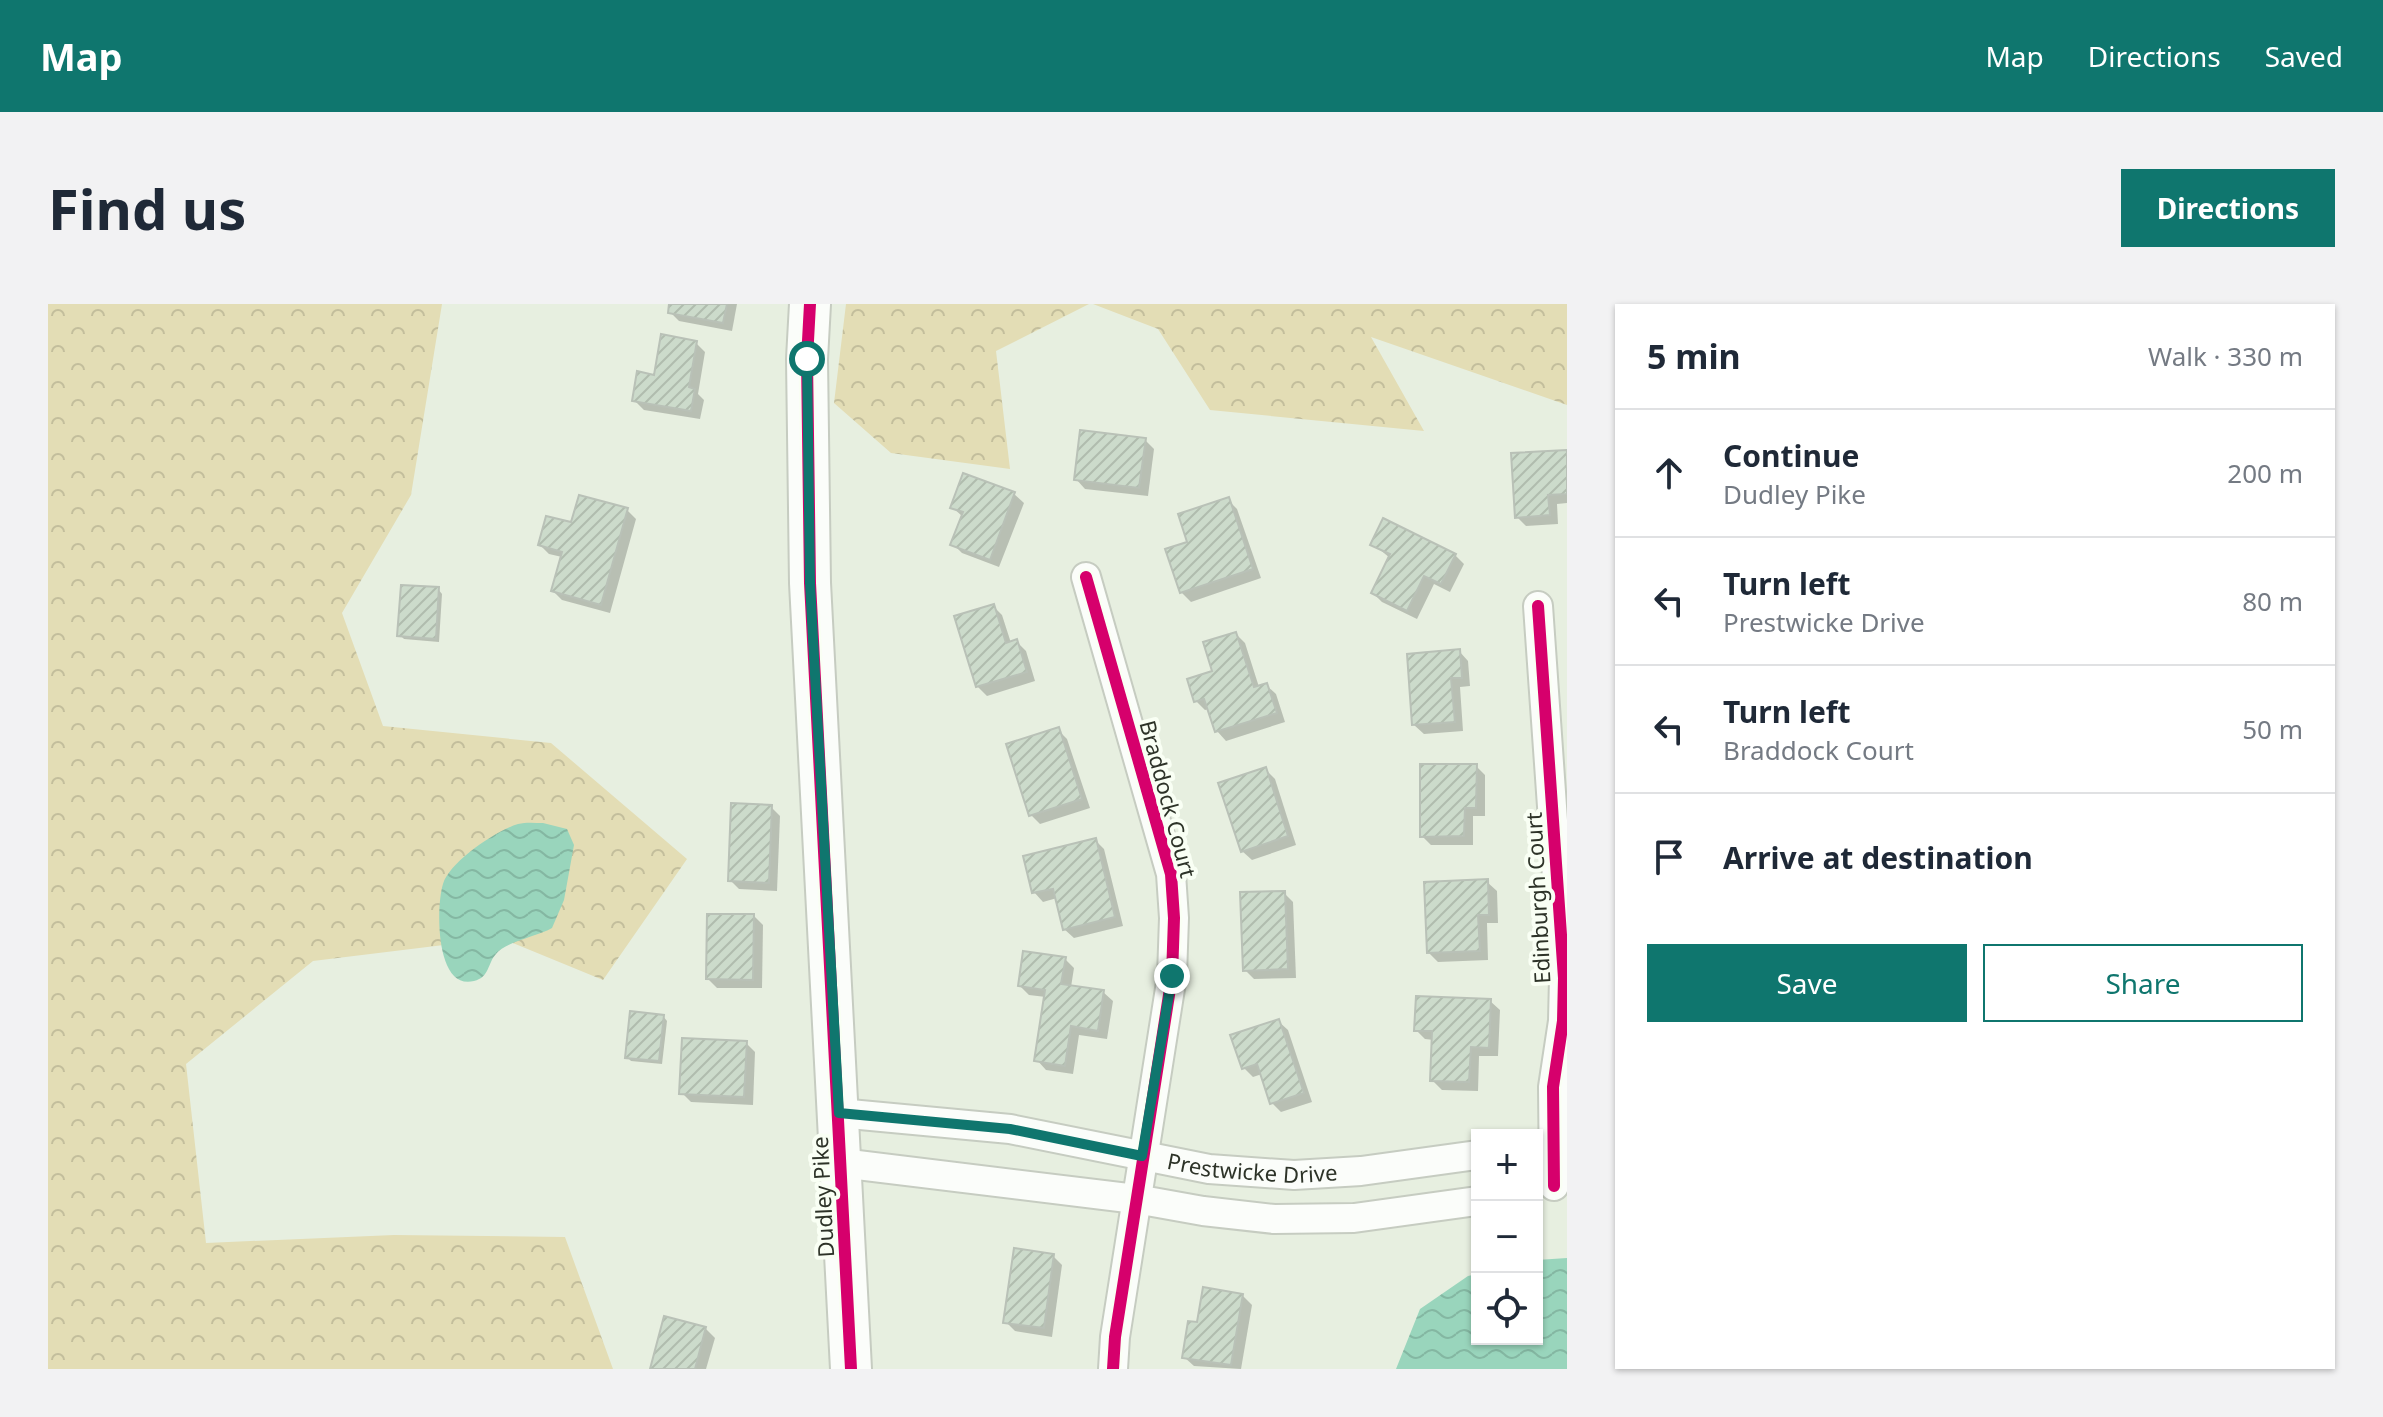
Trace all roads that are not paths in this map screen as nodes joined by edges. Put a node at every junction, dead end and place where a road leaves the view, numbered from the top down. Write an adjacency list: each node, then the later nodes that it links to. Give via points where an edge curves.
1 (810, 304): 4 (street, Dudley Pike, via 810,583)
2 (1086, 577): 6 (street, Braddock Court, via 1171,874 1172,976)
3 (1538, 606): 5 (street, Edinburgh Court, via 1564,978)
4 (839, 1113): 6 (street, Prestwicke Drive, via 1010,1129); 8 (street, Dudley Pike)
5 (1553, 1143): 9 (street, Edinburgh Court)
6 (1142, 1156): 7 (street, Prestwicke Drive, via 1209,1169 1294,1175); 10 (street, Braddock Court)
7 (1471, 1156)
8 (841, 1163): 10 (street, Prestwicke Drive); 12 (street, Dudley Pike)
9 (1553, 1187)
10 (1136, 1199): 11 (street, Prestwicke Drive, via 1274,1219 1354,1218); 13 (street, Braddock Court)
11 (1471, 1202)
12 (851, 1369)
13 (1113, 1369)

